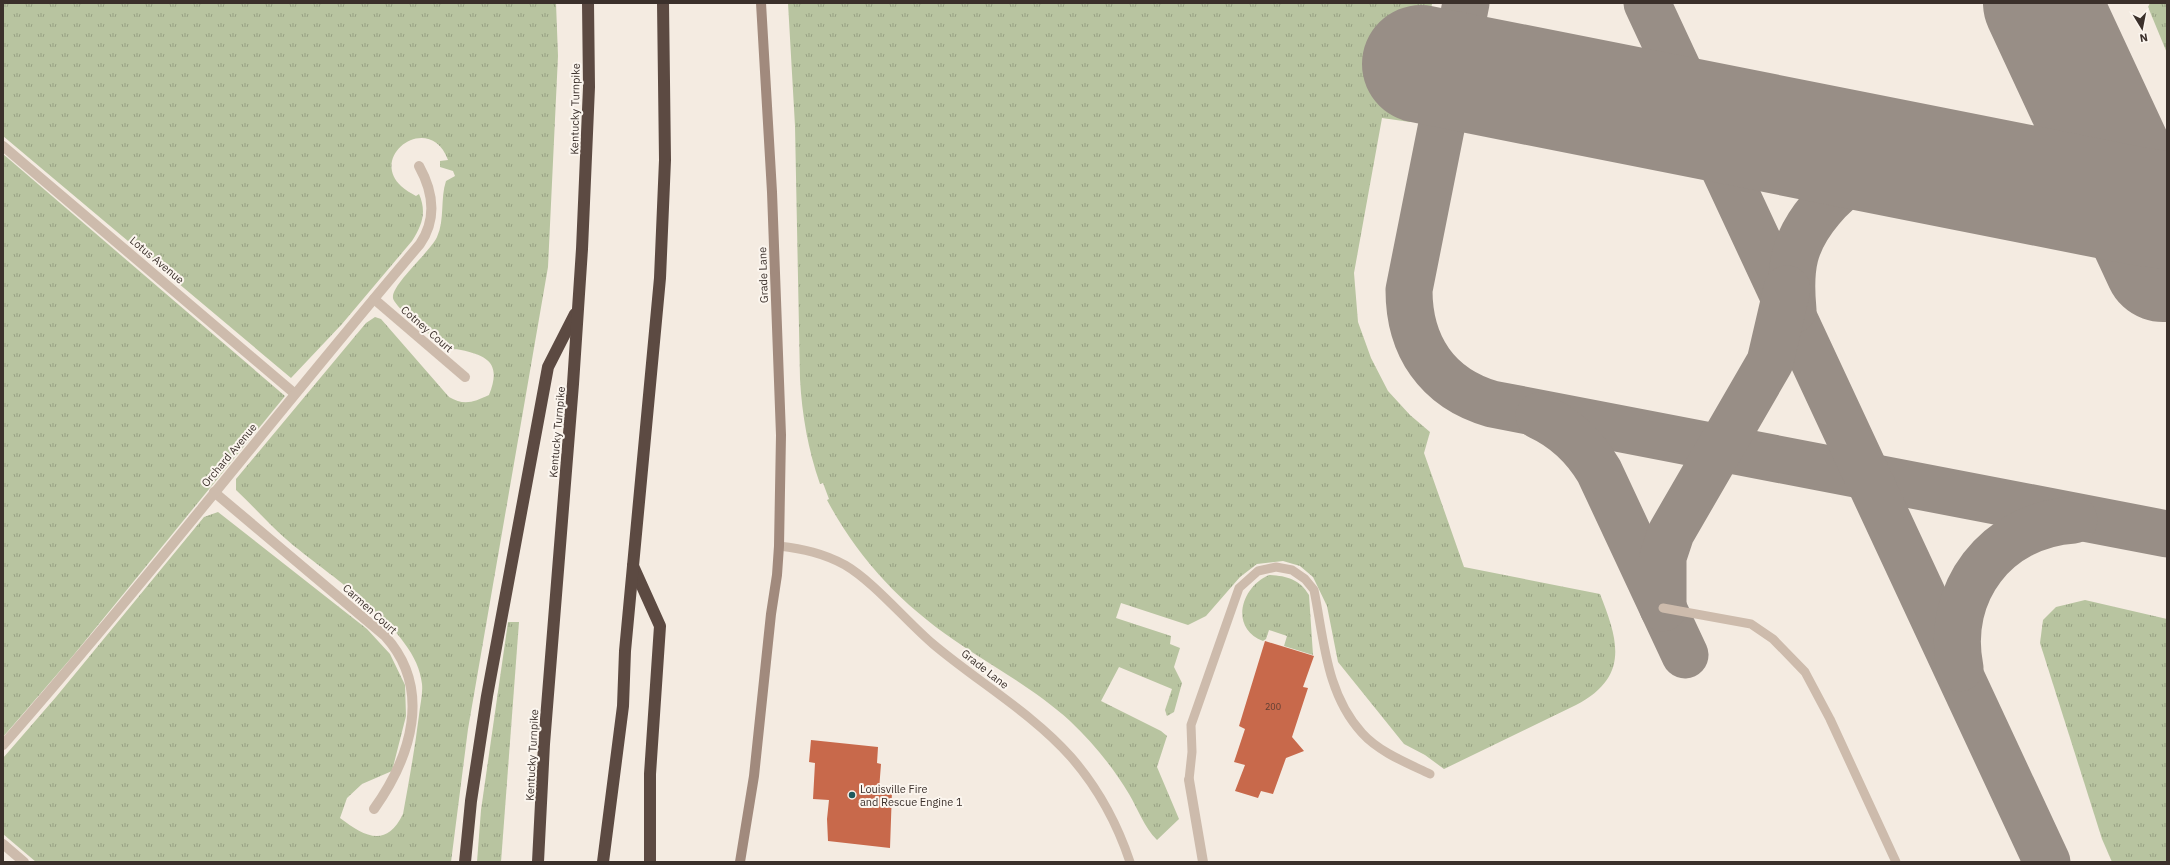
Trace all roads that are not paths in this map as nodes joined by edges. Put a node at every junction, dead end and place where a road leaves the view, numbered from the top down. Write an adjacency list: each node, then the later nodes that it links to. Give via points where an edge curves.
1 (588, 3): 7 (highway, Kentucky Turnpike, via 587,165)
2 (663, 3): 12 (highway, via 665,160 660,278)
3 (761, 3): 11 (main road, Grade Lane, via 767,84 780,419)
4 (3, 146): 9 (street, Lotus Avenue)
5 (419, 166): 6 (street, Orchard Avenue, via 431,197 428,231)
6 (374, 299): 8 (street, Cotney Court); 9 (street, Orchard Avenue)
7 (577, 309): 20 (highway, via 548,367 487,696 471,801); 21 (highway, Kentucky Turnpike, via 574,384 551,645)
8 (465, 377)
9 (294, 393): 10 (street, Orchard Avenue)
10 (214, 492): 14 (street, Orchard Avenue); 17 (street, Carmen Court, via 385,636 405,664 412,686 411,726 405,750 390,784)
11 (779, 546): 24 (main road, Grade Lane, via 754,776); 25 (lane, Grade Lane, via 810,550 846,566 935,646 1035,723 1071,757 1103,801 1120,832)
12 (632, 565): 22 (highway, via 623,706); 23 (highway, via 660,626 650,774)
13 (1663, 608): 27 (lane, via 1751,624 1773,639 1805,672 1830,719)
14 (3, 745)
15 (1430, 774): 16 (lane, via 1386,751 1362,734 1344,707 1332,679 1314,590 1305,579 1292,570 1276,567 1258,571 1238,588 1192,725)
16 (1188, 780): 26 (street)
17 (374, 809)
18 (3, 844): 19 (street)
19 (24, 862)
20 (465, 862)
21 (538, 862)
22 (603, 862)
23 (650, 862)
24 (740, 862)
25 (1130, 862)
26 (1203, 862)
27 (1896, 862)

